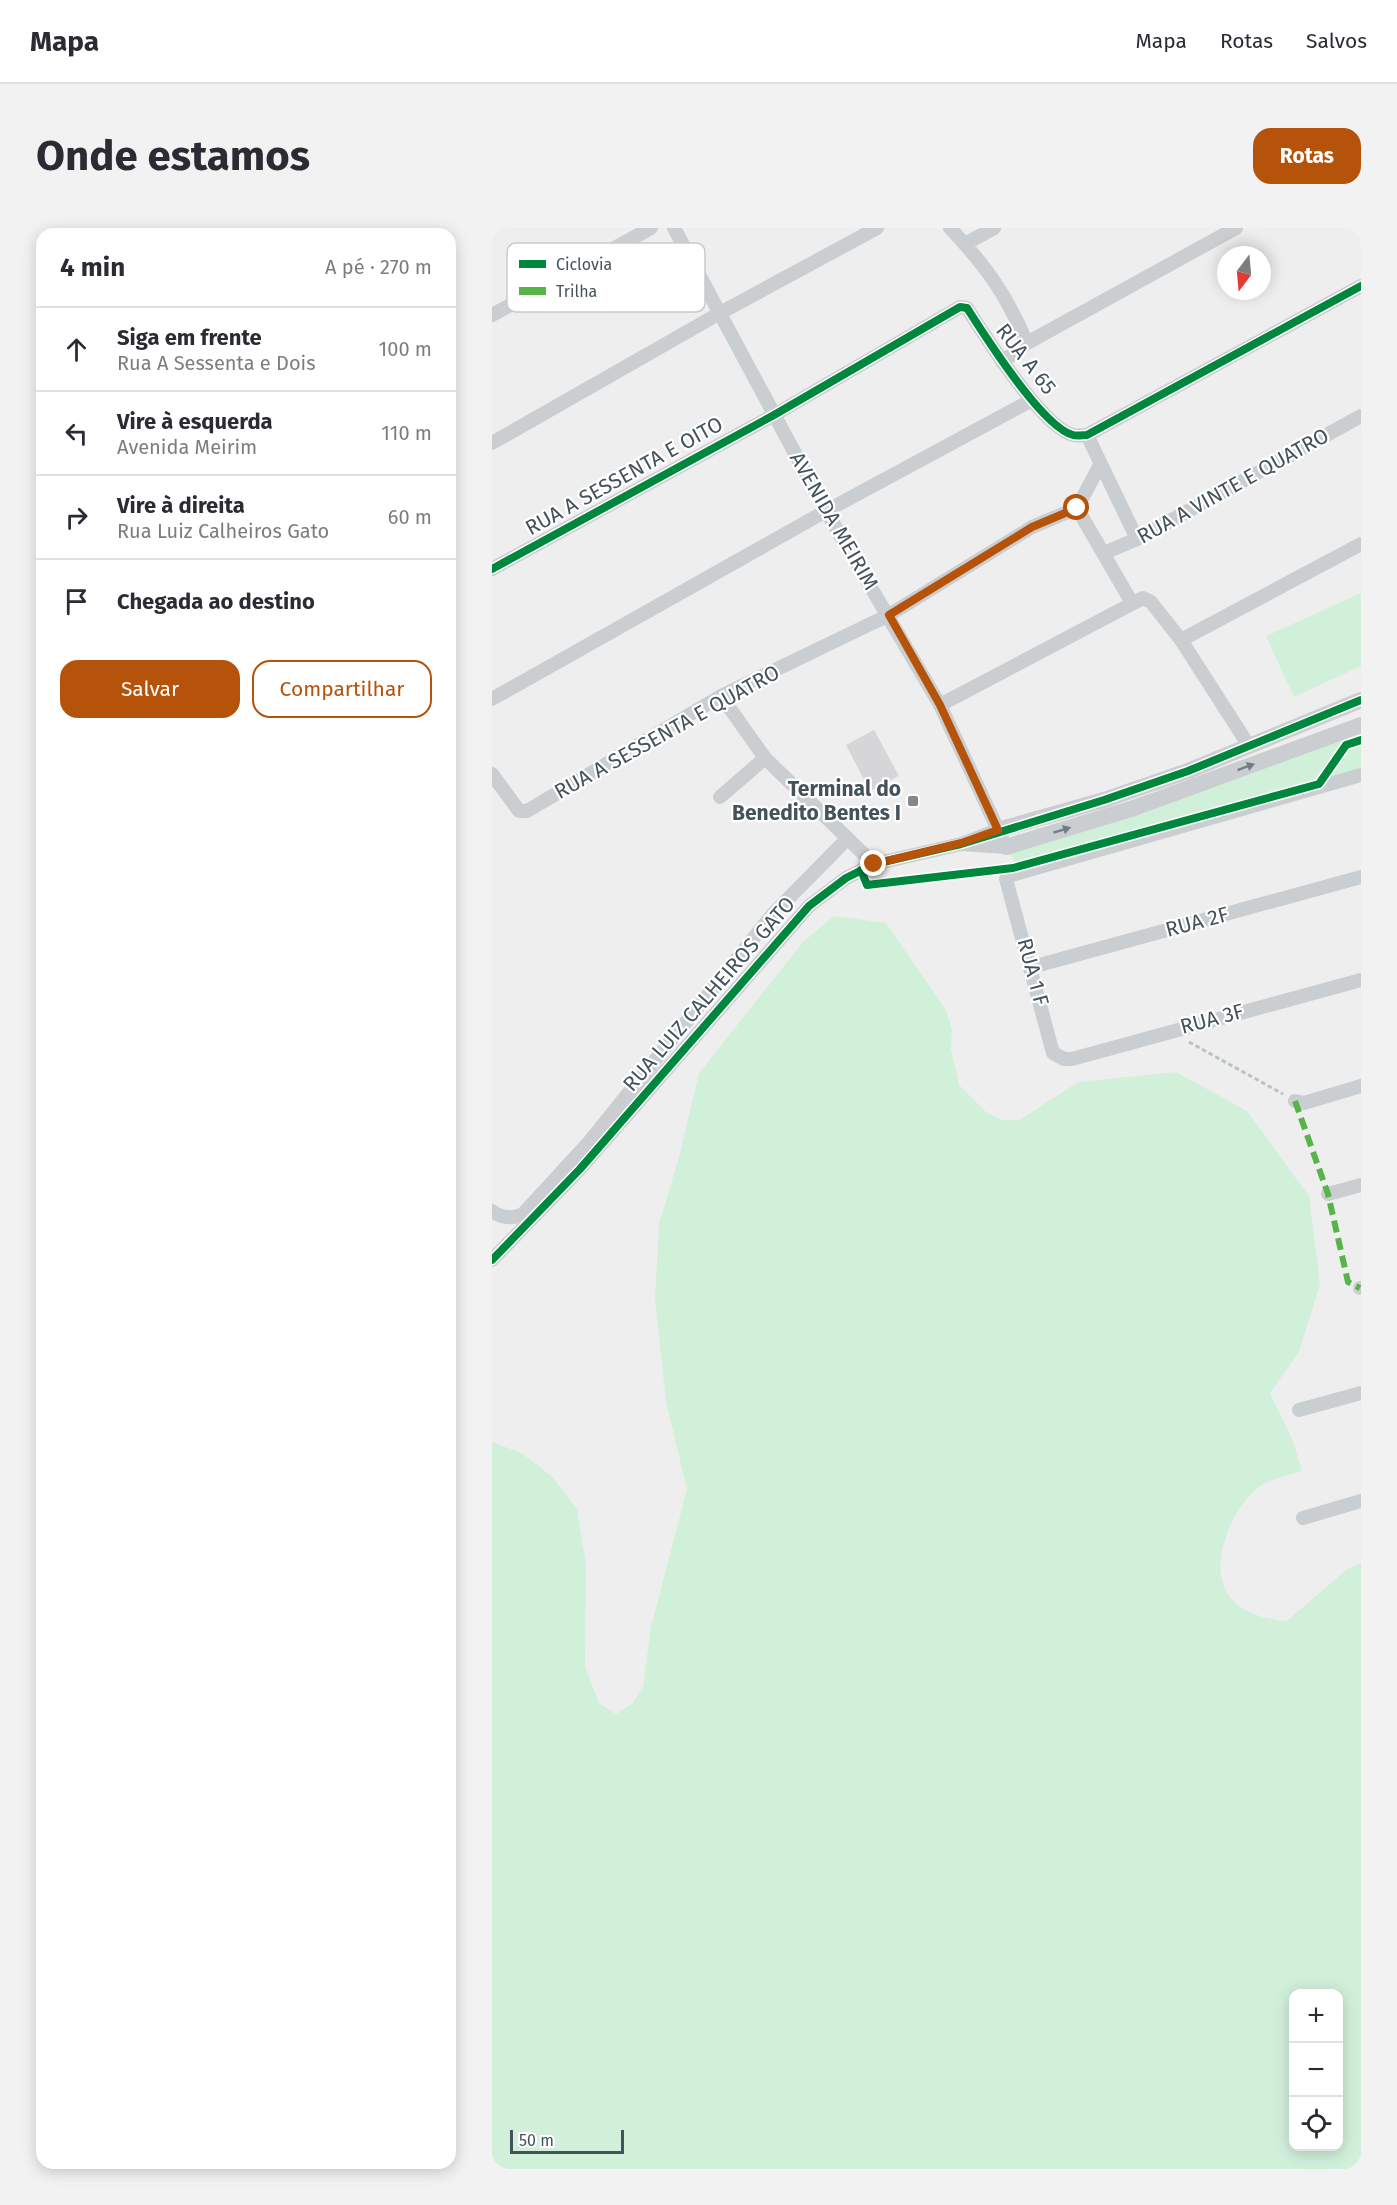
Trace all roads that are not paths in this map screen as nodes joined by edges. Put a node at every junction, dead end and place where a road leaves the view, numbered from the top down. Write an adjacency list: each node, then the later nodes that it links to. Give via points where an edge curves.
1 (651, 228): 7 (street)
2 (674, 228): 8 (street, AVENIDA MEIRIM)
3 (877, 228): 14 (street)
4 (950, 228): 9 (street)
5 (994, 228): 9 (street)
6 (1236, 228): 16 (street)
7 (624, 243)
8 (682, 243)
9 (965, 244): 16 (street, via 990,272)
10 (705, 285): 14 (street, AVENIDA MEIRIM)
11 (1361, 286): 21 (street)
12 (507, 307): 15 (street)
13 (965, 307): 17 (street, RUA A 65); 19 (street, RUA A SESSENTA E OITO)
14 (720, 313): 19 (street, AVENIDA MEIRIM); 22 (street)
15 (492, 315)
16 (1027, 343): 17 (street)
17 (1002, 362): 18 (street, RUA A 65)
18 (1032, 400): 21 (street, RUA A 65, via 1063,430); 25 (street)
19 (774, 415): 25 (street, AVENIDA MEIRIM); 29 (street, RUA A SESSENTA E OITO)
20 (1361, 416): 26 (street, RUA A VINTE E QUATRO)
21 (1087, 435): 23 (street)
22 (492, 443)
23 (1100, 465): 24 (street); 26 (street)
24 (1077, 508): 28 (street); 31 (street, RUA A SESSENTA E QUATRO, via 1032,527)
25 (826, 511): 31 (street, AVENIDA MEIRIM); 34 (street)
26 (1137, 539): 28 (street, RUA A VINTE E QUATRO)
27 (1361, 544): 32 (street)
28 (1104, 553): 30 (street)
29 (492, 569)
30 (1132, 603): 32 (street, via 1143,598 1151,602); 36 (street)
31 (889, 615): 33 (street, RUA A SESSENTA E QUATRO); 36 (street, AVENIDA MEIRIM)
32 (1181, 639): 38 (street)
33 (721, 696): 39 (street); 40 (street, RUA A SESSENTA E QUATRO, via 527,811 519,811)
34 (492, 699)
35 (1361, 700): 38 (street)
36 (940, 705): 43 (street, AVENIDA MEIRIM)
37 (1361, 725): 46 (street, one-way to 37, via 1134,808)
38 (1249, 746): 43 (street, via 1104,800)
39 (765, 758): 42 (street); 44 (street)
40 (492, 774)
41 (1361, 775): 49 (street, RUA 1 F, via 1008,876)
42 (720, 797)
43 (998, 830): 45 (street, RUA LUIZ CALHEIROS GATO); 46 (street, AVENIDA MEIRIM)
44 (846, 840): 47 (street); 56 (street, via 773,914 591,1141 523,1214 516,1218)
45 (961, 843): 46 (street, RUA LUIZ CALHEIROS GATO); 47 (street, RUA LUIZ CALHEIROS GATO)
46 (1006, 847)
47 (874, 864): 57 (street, RUA LUIZ CALHEIROS GATO, via 846,878 810,906 580,1169)
48 (1361, 877): 49 (street, RUA 2F)
49 (1032, 967): 51 (street, RUA 1 F, via 1053,1053)
50 (1361, 980): 51 (street, RUA 3F)
51 (1064, 1059)
52 (1361, 1086): 53 (street, via 1304,1102)
53 (1294, 1101)
54 (1361, 1185): 55 (street)
55 (1328, 1194)
56 (492, 1212)
57 (493, 1258)
58 (1361, 1393): 59 (street)
59 (1299, 1410)
60 (1361, 1501): 61 (street)
61 (1303, 1518)

